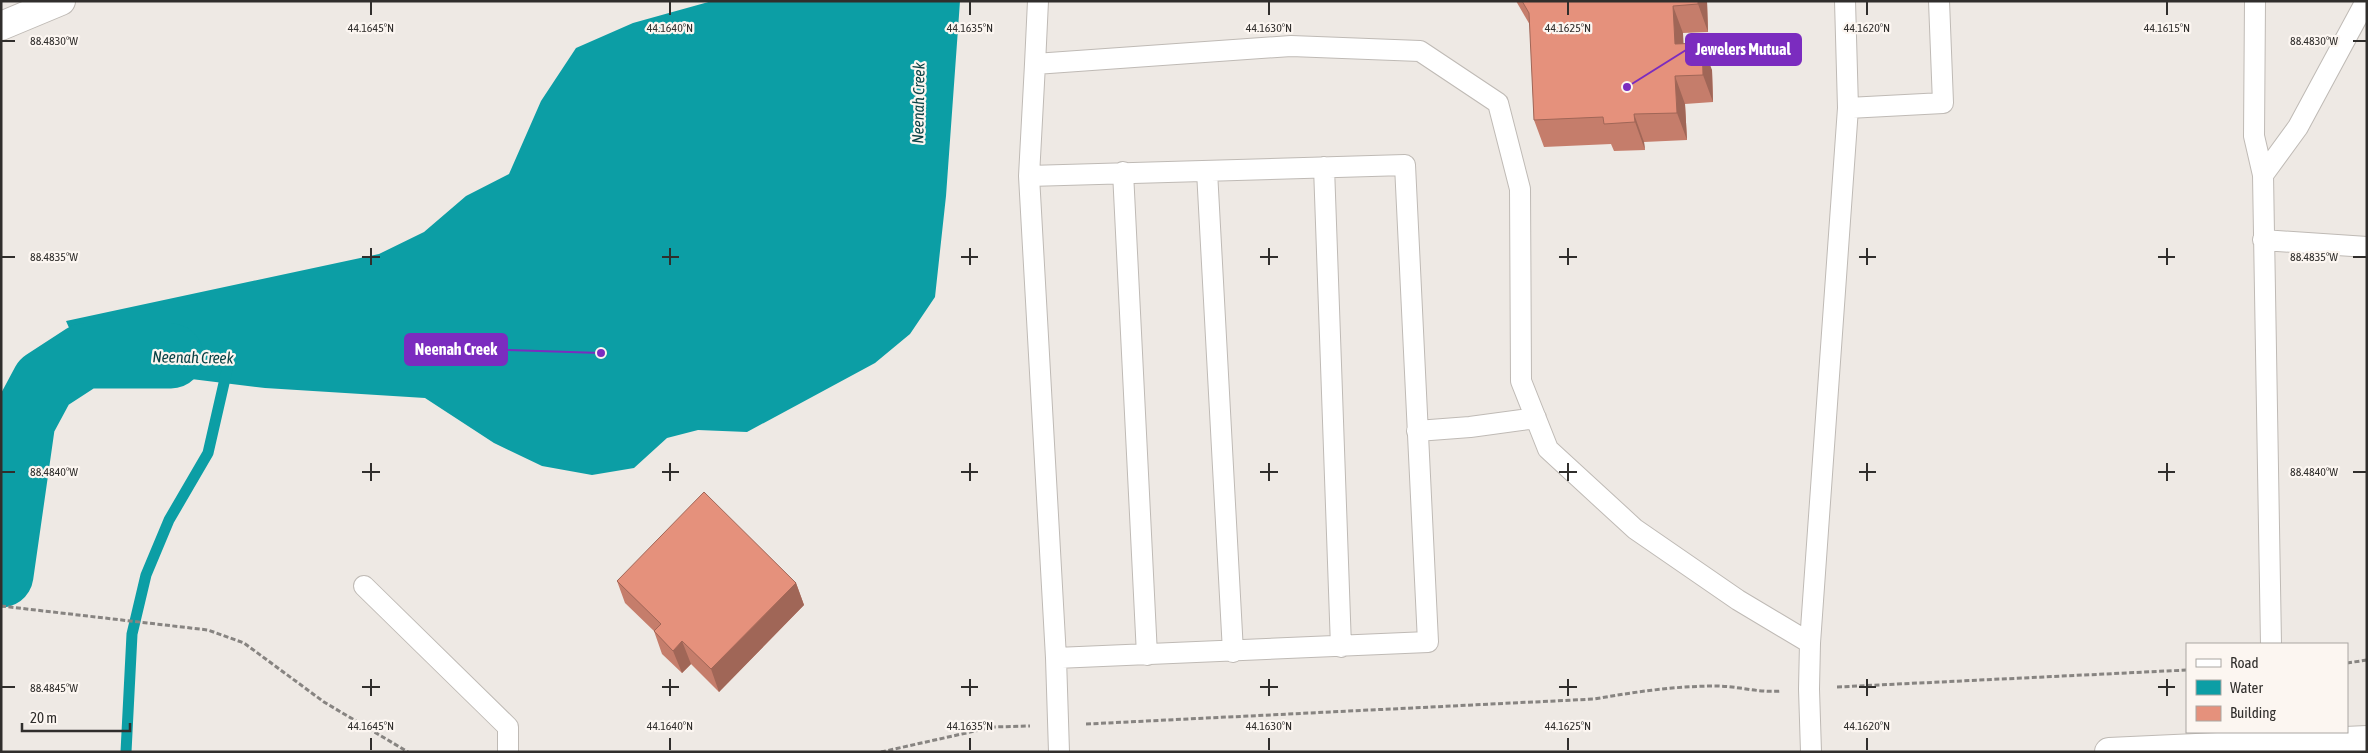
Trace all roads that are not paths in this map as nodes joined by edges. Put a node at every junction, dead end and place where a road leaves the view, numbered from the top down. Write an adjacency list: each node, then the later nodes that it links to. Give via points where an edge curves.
1 (61, 1): 7 (street)
2 (1038, 1): 8 (lane)
3 (1845, 1): 9 (lane)
4 (1939, 1): 9 (lane, via 1943,103)
5 (2256, 1): 13 (lane, via 2254,136)
6 (2366, 1): 13 (lane, via 2298,127)
7 (1, 26)
8 (1035, 64): 14 (lane); 17 (lane, via 1291,46 1420,52 1498,103 1520,189 1521,381)
9 (1848, 108): 20 (lane)
10 (1324, 167): 11 (lane); 18 (lane, via 1405,165); 22 (lane)
11 (1206, 171): 12 (lane); 23 (lane)
12 (1123, 172): 14 (lane); 24 (lane)
13 (2263, 175): 15 (lane)
14 (1029, 176): 25 (lane)
15 (2264, 240): 16 (lane); 21 (lane)
16 (2367, 247)
17 (1536, 418): 18 (lane); 20 (lane, via 1548,449 1635,529 1738,600)
18 (1417, 430): 22 (lane, via 1428,642)
19 (364, 586): 28 (lane, via 508,727)
20 (1810, 642): 30 (lane)
21 (2271, 643)
22 (1341, 647): 23 (lane)
23 (1234, 652): 24 (lane)
24 (1147, 655): 25 (lane)
25 (1056, 658): 29 (lane)
26 (2272, 738): 27 (street); 31 (street)
27 (2367, 740)
28 (508, 752)
29 (1059, 752)
30 (1811, 752)
31 (2109, 752)

